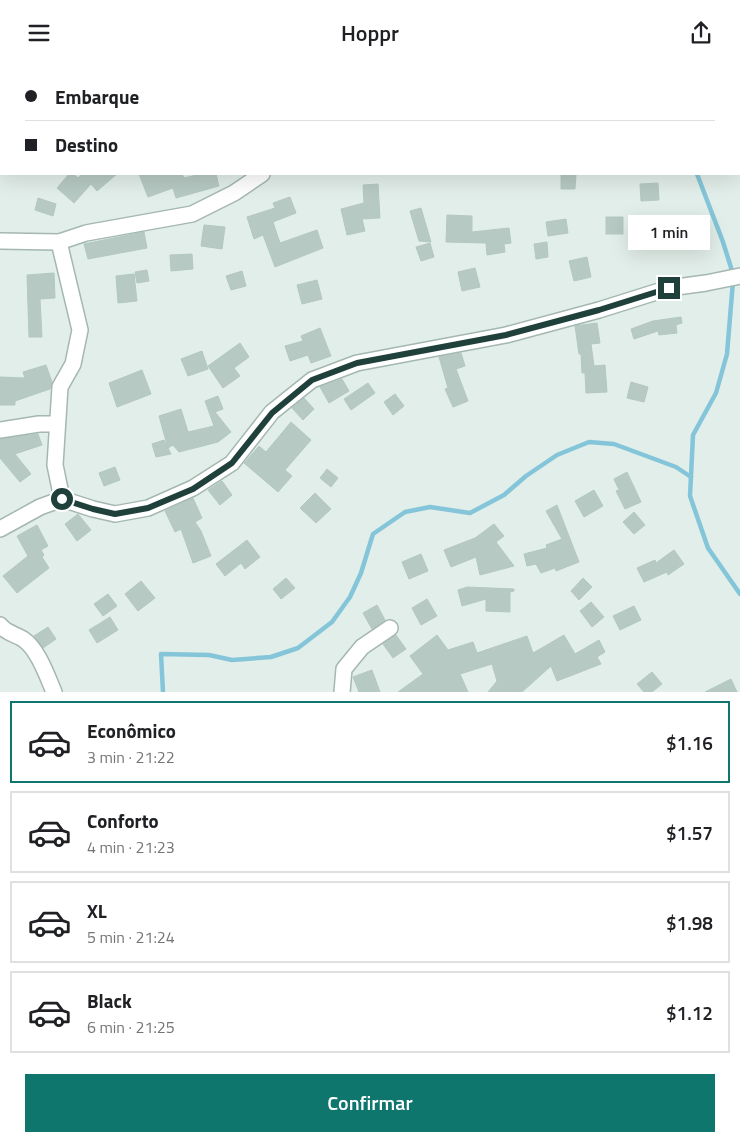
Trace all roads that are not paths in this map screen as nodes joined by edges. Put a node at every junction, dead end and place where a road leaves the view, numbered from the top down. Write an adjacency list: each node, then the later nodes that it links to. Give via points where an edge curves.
1 (261, 175): 3 (street, via 234,193 192,213 86,233)
2 (0, 241): 3 (street)
3 (59, 242): 5 (street, via 80,330 73,364 60,387)
4 (740, 276): 7 (street, via 669,288 506,335 357,363 312,380 272,413 232,463 193,489 148,508 115,514)
5 (56, 424): 6 (street); 7 (street, via 54,465)
6 (0, 430)
7 (62, 499): 8 (street)
8 (0, 529)
9 (0, 625): 11 (street, via 3,630 24,639 41,661)
10 (390, 628): 12 (street, via 362,647 344,669)
11 (54, 692)
12 (342, 692)

